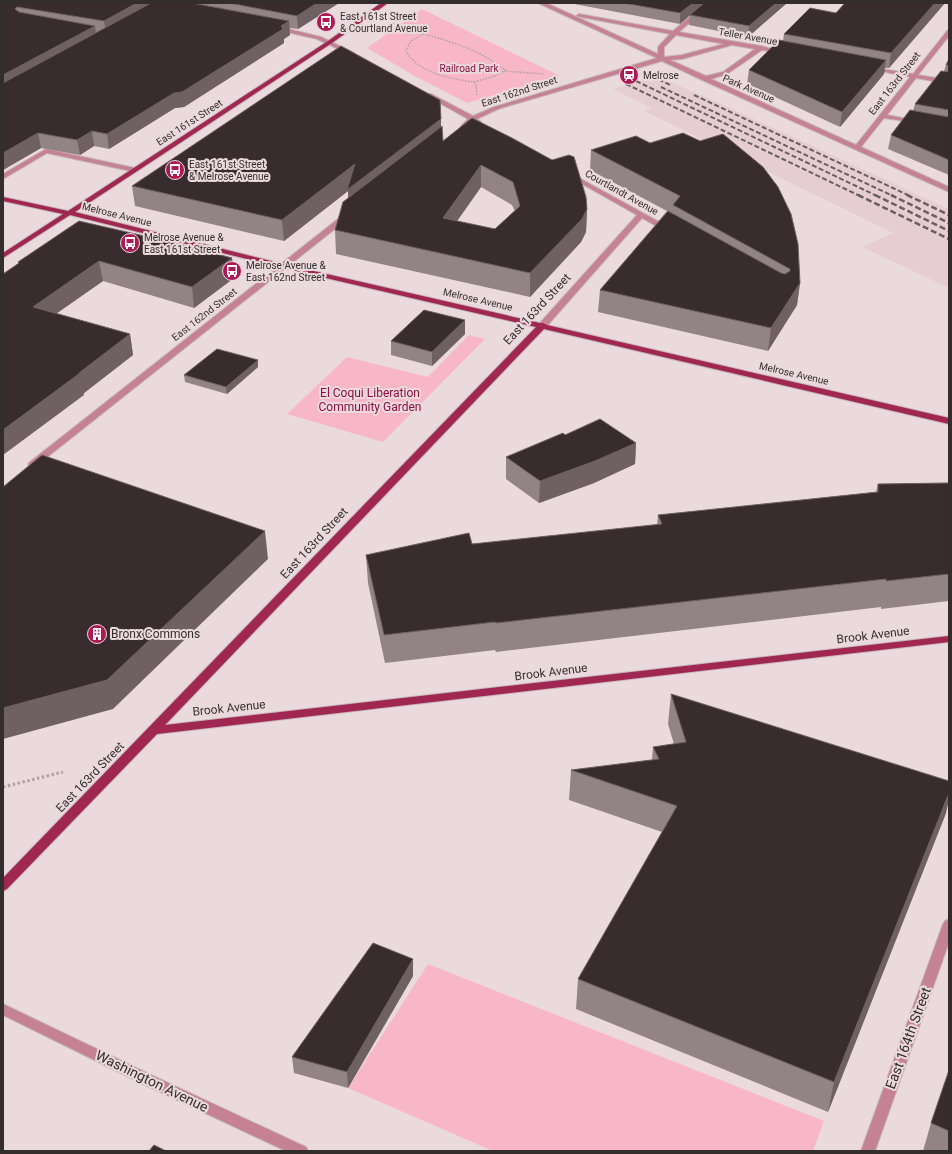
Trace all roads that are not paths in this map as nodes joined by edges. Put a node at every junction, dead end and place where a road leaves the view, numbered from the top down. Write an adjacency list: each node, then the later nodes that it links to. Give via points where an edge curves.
1 (385, 3): 8 (main road, East 161st Street)
2 (541, 3): 4 (street, Park Avenue)
3 (709, 3): 6 (street)
4 (567, 14): 6 (street, Teller Avenue); 13 (street, Park Avenue)
5 (269, 27): 8 (street, via 307,34)
6 (675, 32): 9 (street, Teller Avenue); 13 (street, via 661,47)
7 (949, 32): 15 (street, East 163rd Street)
8 (330, 42): 12 (street); 25 (main road, East 161st Street)
9 (733, 43): 10 (street, Teller Avenue); 13 (street, East 162nd Street, via 682,57)
10 (761, 48): 11 (street, Teller Avenue); 16 (street, via 725,73)
11 (792, 54)
12 (356, 56)
13 (661, 59): 16 (street, Park Avenue); 20 (street, East 162nd Street, via 496,108)
14 (868, 67): 15 (street)
15 (914, 76): 17 (street); 19 (street, East 163rd Street)
16 (704, 79): 24 (street, Park Avenue)
17 (949, 82)
18 (425, 93): 20 (street)
19 (883, 116): 21 (street); 24 (street, East 163rd Street)
20 (472, 119): 22 (street); 23 (street, East 162nd Street)
21 (926, 124)
22 (486, 127)
23 (456, 132)
24 (857, 148): 28 (street, Park Avenue)
25 (135, 170): 27 (street, via 46,151); 31 (main road, East 161st Street)
26 (567, 173): 32 (street, Courtlandt Avenue)
27 (3, 177)
28 (949, 190)
29 (3, 199): 31 (main road, Melrose Avenue)
30 (352, 212): 35 (street, East 162nd Street)
31 (69, 213): 34 (main road, East 161st Street); 35 (main road, Melrose Avenue)
32 (641, 215): 33 (street, Courtlandt Avenue); 36 (street, East 163rd Street)
33 (674, 233)
34 (3, 256)
35 (283, 266): 36 (main road, Melrose Avenue); 38 (street, East 162nd Street)
36 (543, 325): 37 (main road, Melrose Avenue); 40 (main road, East 163rd Street)
37 (949, 421)
38 (28, 468)
39 (949, 639): 40 (main road, Brook Avenue)
40 (156, 730): 41 (main road, East 163rd Street)
41 (3, 886)
42 (949, 924): 45 (street, East 164th Street)
43 (3, 1009): 44 (street, Washington Avenue)
44 (301, 1151)
45 (868, 1151)

